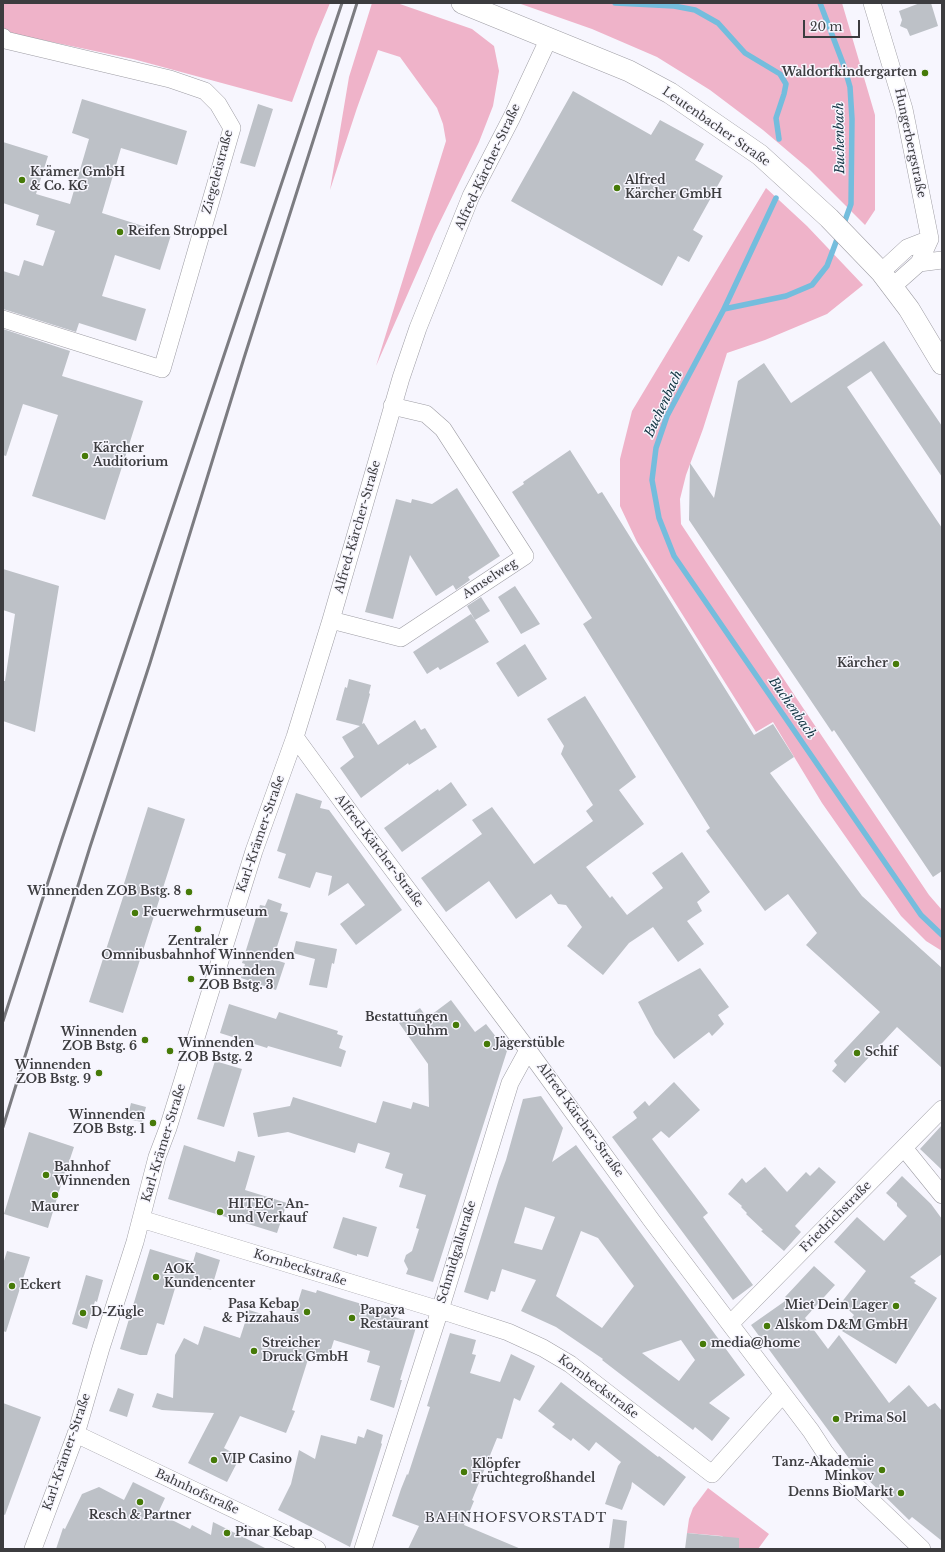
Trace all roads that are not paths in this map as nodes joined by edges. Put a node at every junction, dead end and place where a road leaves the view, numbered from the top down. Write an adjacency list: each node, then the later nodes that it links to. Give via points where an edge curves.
1 (462, 3): 4 (street, Leutenbacher Straße)
2 (872, 3): 5 (street, Hungerbergstraße, via 904,109)
3 (3, 38): 9 (street, Ziegeleistraße, via 170,79 205,91 218,104 232,128 162,369)
4 (549, 38): 8 (street, Leutenbacher Straße, via 629,71 670,93 760,155 829,218); 11 (street, Alfred-Kärcher-Straße, via 471,196 418,328)
5 (936, 244): 7 (street); 8 (street, via 907,248)
6 (942, 260): 7 (street)
7 (919, 263): 8 (street)
8 (886, 279): 10 (street, Leutenbacher Straße, via 909,309)
9 (3, 319)
10 (942, 364)
11 (392, 406): 12 (street, Alfred-Kärcher-Straße); 12 (street, Amselweg, via 426,414 443,429 525,556 401,638)
12 (331, 620): 13 (street, Alfred-Kärcher-Straße)
13 (296, 737): 14 (street, Alfred-Kärcher-Straße); 18 (street, Karl-Krämer-Straße, via 254,851 157,1157)
14 (528, 1050): 19 (street, Schmidgallstraße, via 510,1083); 20 (street, Alfred-Kärcher-Straße)
15 (942, 1109): 16 (street, Friedrichstraße)
16 (904, 1148): 17 (street); 20 (street, Friedrichstraße)
17 (942, 1195)
18 (141, 1219): 19 (street, Kornbeckstraße); 22 (street, Karl-Krämer-Straße)
19 (440, 1310): 21 (street, Kornbeckstraße, via 508,1332 543,1348 717,1468); 25 (street, Schmidgallstraße)
20 (730, 1324): 21 (street, Alfred-Kärcher-Straße)
21 (783, 1394): 26 (street, Alfred-Kärcher-Straße, via 839,1470)
22 (76, 1434): 23 (street, Karl-Krämer-Straße); 24 (street, Bahnhofstraße)
23 (33, 1549)
24 (317, 1549)
25 (363, 1549)
26 (922, 1549)

